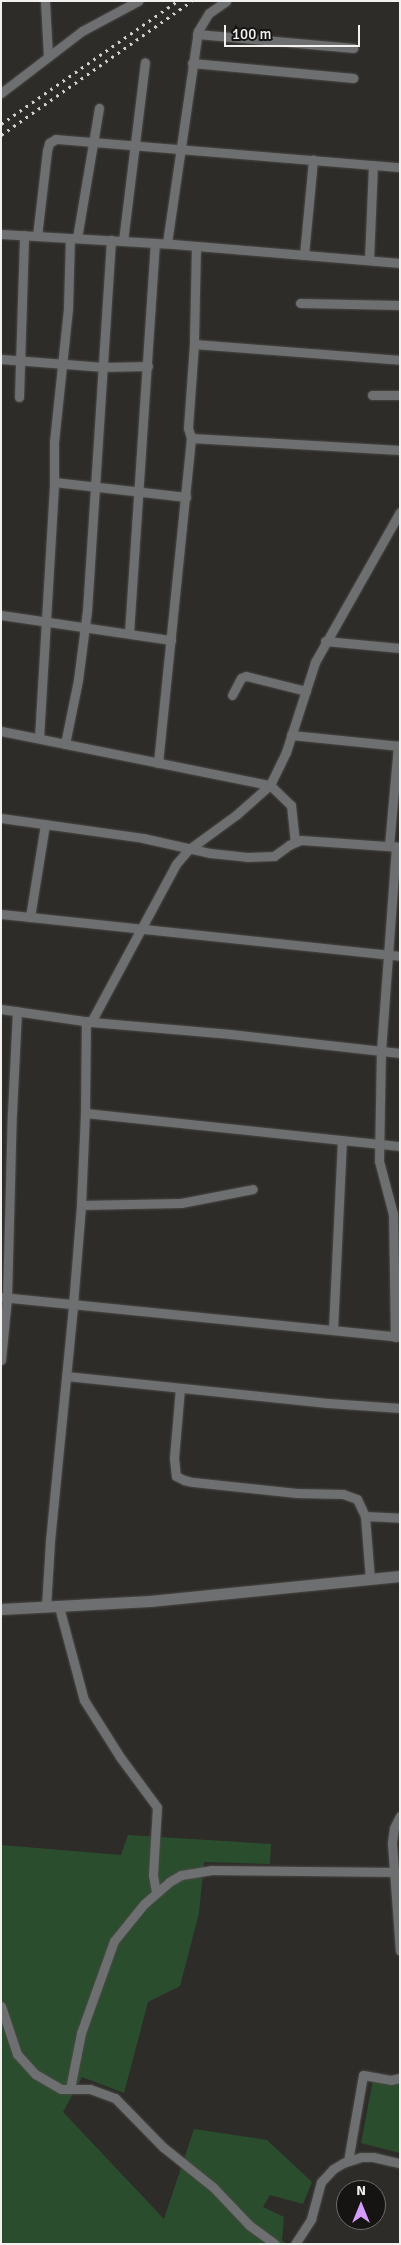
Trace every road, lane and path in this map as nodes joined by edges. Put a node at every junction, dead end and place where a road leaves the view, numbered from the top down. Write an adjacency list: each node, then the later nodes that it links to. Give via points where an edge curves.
1 (45, 1): 6 (street)
2 (138, 1): 6 (street, via 82,31)
3 (226, 1): 4 (street, via 209,13)
4 (197, 34): 5 (street); 8 (street)
5 (353, 48)
6 (48, 57): 10 (street)
7 (145, 62): 13 (street)
8 (192, 63): 9 (street); 14 (street)
9 (353, 78)
10 (1, 93)
11 (99, 108): 12 (street)
12 (94, 141): 13 (street); 20 (street, via 56,138 50,143); 21 (street)
13 (136, 145): 14 (street); 23 (street)
14 (180, 148): 15 (street); 25 (street)
15 (313, 160): 16 (street); 27 (street)
16 (373, 165): 17 (street); 28 (street)
17 (400, 167)
18 (1, 234): 19 (street)
19 (24, 235): 20 (street); 34 (street)
20 (37, 236): 21 (street)
21 (73, 238): 22 (street); 36 (street)
22 (111, 240): 23 (street); 38 (street)
23 (123, 241): 24 (street)
24 (155, 243): 25 (street); 37 (street)
25 (167, 243): 26 (street)
26 (196, 246): 27 (street); 32 (street)
27 (304, 255): 28 (street)
28 (369, 260): 29 (street)
29 (400, 262)
30 (300, 303): 31 (street)
31 (400, 305)
32 (194, 344): 35 (street); 42 (street, via 188,428)
33 (1, 359): 34 (street)
34 (22, 360): 36 (street); 41 (street)
35 (400, 360)
36 (62, 364): 38 (street); 44 (street, via 54,442)
37 (148, 366): 38 (street); 46 (street)
38 (104, 367): 45 (street)
39 (372, 395): 40 (street)
40 (400, 395)
41 (19, 397)
42 (191, 438): 43 (street); 47 (street)
43 (400, 450)
44 (54, 482): 45 (street); 50 (street)
45 (96, 488): 46 (street); 51 (street)
46 (139, 491): 47 (street); 52 (street)
47 (186, 497): 53 (street)
48 (400, 512): 54 (street)
49 (1, 615): 50 (street)
50 (46, 622): 51 (street); 60 (street)
51 (86, 626): 52 (street); 61 (street)
52 (129, 633): 53 (street)
53 (171, 640): 63 (street)
54 (325, 642): 55 (street); 56 (street)
55 (400, 648)
56 (306, 690): 57 (street, via 246,676 241,678); 59 (street)
57 (232, 695)
58 (1, 731): 60 (street)
59 (291, 735): 62 (street); 64 (street, via 280,769)
60 (40, 738): 61 (street)
61 (65, 744): 63 (street)
62 (399, 745): 68 (street)
63 (158, 762): 64 (street)
64 (270, 785): 67 (street, via 291,805); 69 (street, via 248,806)
65 (1, 818): 66 (street)
66 (45, 824): 69 (street, via 143,838); 71 (street)
67 (295, 842): 68 (street, via 311,840); 69 (street, via 267,858)
68 (395, 847): 73 (street)
69 (188, 850): 72 (street, via 165,881)
70 (1, 914): 71 (street)
71 (30, 917): 72 (street)
72 (142, 930): 73 (street); 77 (street)
73 (388, 955): 74 (street); 78 (street)
74 (400, 956)
75 (1, 1009): 76 (street)
76 (18, 1011): 77 (street); 86 (street)
77 (88, 1021): 78 (street); 80 (street)
78 (381, 1051): 79 (street); 82 (street)
79 (400, 1053)
80 (85, 1113): 81 (street); 85 (street)
81 (342, 1141): 82 (street); 88 (street)
82 (379, 1144): 83 (street); 89 (street, via 380,1171 393,1214)
83 (400, 1146)
84 (253, 1189): 85 (street, via 181,1203)
85 (80, 1205): 87 (street)
86 (4, 1298): 87 (street); 90 (street)
87 (73, 1305): 88 (street); 91 (street)
88 (333, 1330): 89 (street)
89 (397, 1337)
90 (1, 1360)
91 (66, 1376): 92 (street); 98 (street)
92 (180, 1388): 93 (street); 94 (street, via 174,1458 179,1478 350,1496 360,1503)
93 (400, 1408)
94 (365, 1516): 95 (street); 97 (street)
95 (400, 1518)
96 (400, 1576): 97 (street)
97 (370, 1580): 99 (street)
98 (46, 1607): 99 (street); 100 (street)
99 (59, 1607): 103 (street, via 84,1700 128,1770 157,1806 153,1875)
100 (1, 1609)
101 (400, 1816): 102 (street, via 392,1843)
102 (394, 1872): 103 (street, via 194,1871 181,1875); 104 (street)
103 (156, 1892): 107 (street, via 127,1923 108,1953 81,2033)
104 (400, 1951)
105 (1, 2006): 107 (street, via 11,2041 25,2064 54,2086)
106 (400, 2078): 108 (street, via 391,2080 362,2075)
107 (70, 2089): 110 (street, via 90,2089 115,2098 158,2142 213,2187 249,2225)
108 (348, 2161): 109 (street, via 373,2157); 111 (street, via 333,2169 321,2182 311,2219)
109 (400, 2163)
110 (275, 2244)
111 (295, 2244)

